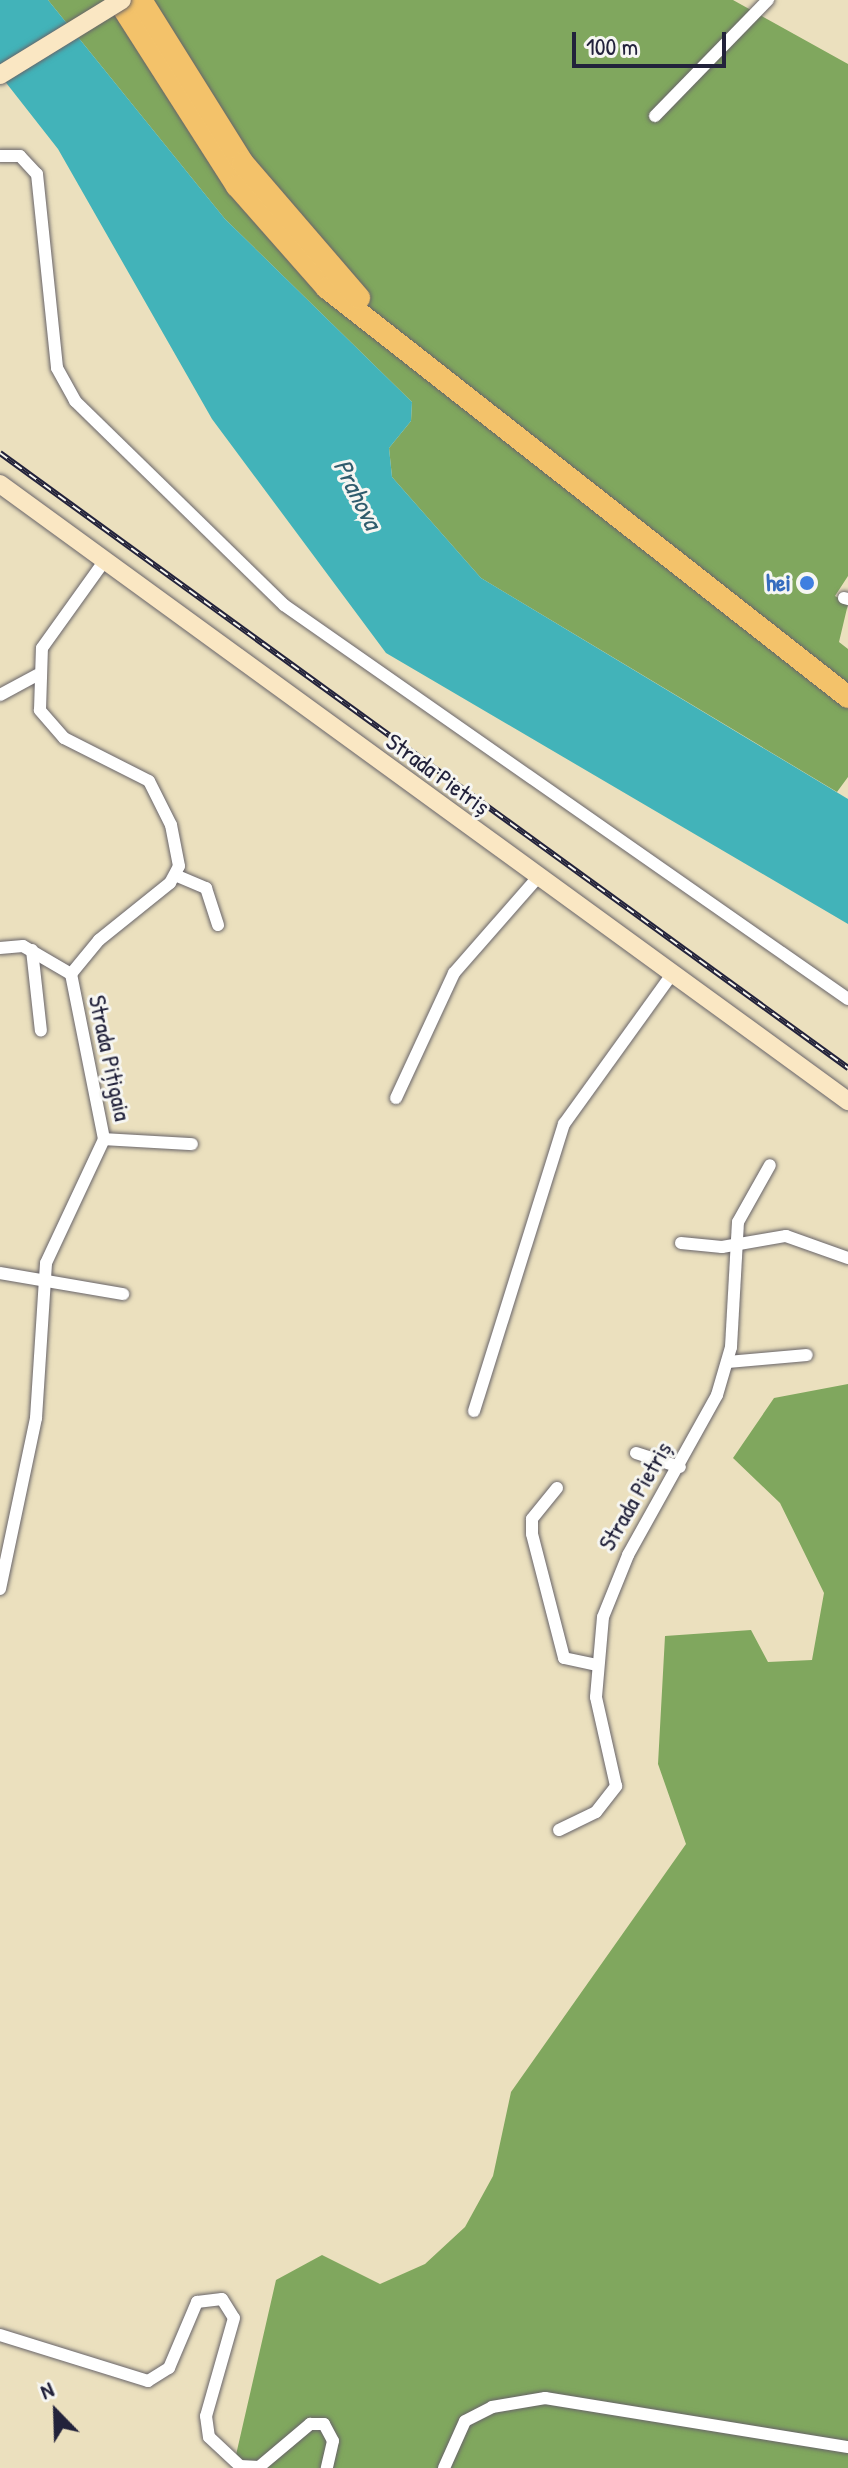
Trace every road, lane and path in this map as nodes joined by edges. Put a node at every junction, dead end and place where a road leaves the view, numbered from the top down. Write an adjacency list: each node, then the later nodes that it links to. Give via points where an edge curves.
1 (120, 0): 4 (main road, bridge); 12 (highway, via 237,186 327,288)
2 (141, 0): 10 (highway, via 258,184 364,303)
3 (768, 0): 5 (street)
4 (0, 75)
5 (655, 116)
6 (0, 156): 20 (street, via 20,156 37,174 59,378 86,412 284,605)
7 (0, 484): 8 (main road, Strada Pietriș)
8 (105, 560): 9 (street, via 52,631); 14 (main road, Strada Pietriș)
9 (37, 675): 11 (street); 13 (street, via 40,710 53,729 136,769 155,788 175,838)
10 (848, 682)
11 (0, 695)
12 (848, 697)
13 (175, 875): 15 (street, via 206,888); 18 (street, Strada Pițigaia, via 99,940)
14 (538, 877): 19 (main road, Strada Pietriș); 22 (street, via 454,973)
15 (218, 925)
16 (0, 948): 17 (street)
17 (32, 950): 18 (street); 21 (street)
18 (71, 974): 24 (street, Strada Pițigaia)
19 (672, 974): 23 (main road, Strada Pietriș); 35 (street, via 564,1124)
20 (848, 999)
21 (41, 1031)
22 (396, 1098)
23 (848, 1101)
24 (104, 1139): 25 (street); 31 (street, Strada Pițigaia)
25 (192, 1144)
26 (770, 1165): 27 (street, Strada Pietriș, via 744,1208)
27 (736, 1242): 28 (street); 29 (street, via 786,1236); 34 (street, Strada Pietriș)
28 (681, 1243)
29 (848, 1258)
30 (0, 1273): 31 (street)
31 (43, 1279): 32 (street); 39 (street, Strada Pițigaia, via 36,1418)
32 (123, 1294)
33 (807, 1355): 34 (street)
34 (728, 1362): 37 (street, Strada Pietriș)
35 (474, 1411)
36 (636, 1453): 37 (street)
37 (680, 1467): 40 (street, Strada Pietriș, via 612,1589)
38 (557, 1488): 40 (street, via 532,1519 532,1534 564,1658)
39 (0, 1589)
40 (596, 1665): 41 (street, Strada Pietriș, via 598,1710 616,1786 596,1812)
41 (559, 1830)
42 (0, 2335): 44 (street, via 148,2381 169,2368 197,2302 222,2299 234,2318 206,2416 209,2437 240,2466 259,2467 310,2424 324,2424 333,2441)
43 (848, 2447): 45 (street, via 545,2398 492,2407 465,2421)
44 (327, 2468)
45 (444, 2468)

